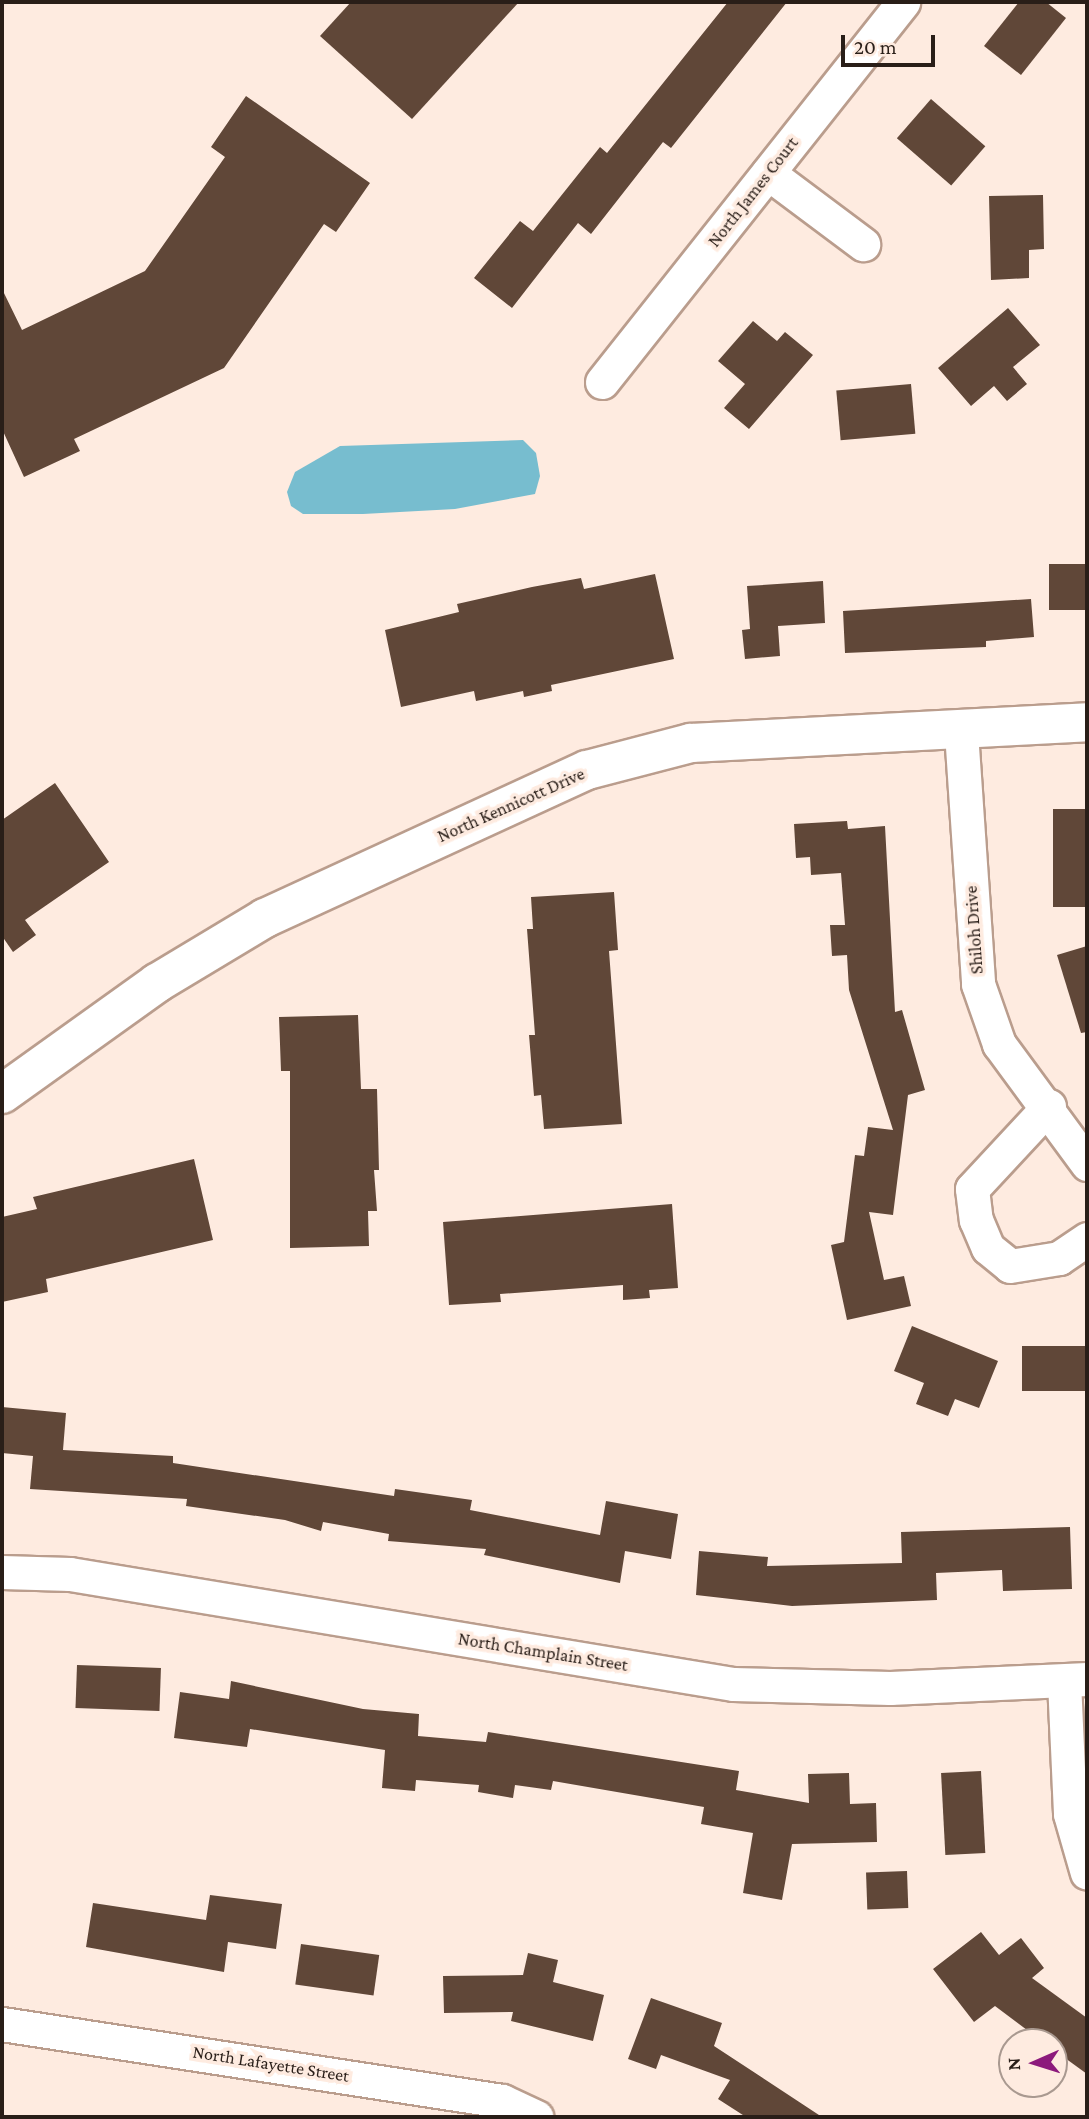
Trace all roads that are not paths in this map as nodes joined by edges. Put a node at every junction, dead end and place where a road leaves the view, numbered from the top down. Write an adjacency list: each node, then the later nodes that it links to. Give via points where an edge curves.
1 (903, 2): 2 (street, North James Court)
2 (768, 173): 3 (street); 4 (street, North James Court)
3 (863, 244)
4 (602, 382)
5 (1087, 722): 6 (street, North Kennicott Drive)
6 (961, 732): 7 (street, North Kennicott Drive, via 691,743 587,770 265,918 158,983); 8 (street, Shiloh Drive, via 978,984 999,1044)
7 (2, 1094)
8 (1049, 1106): 9 (street, Shiloh Drive); 10 (street, via 972,1189 976,1220 988,1248 1010,1266 1059,1258)
9 (1087, 1164)
10 (1087, 1239)
11 (2, 1573): 12 (street, North Champlain Street, via 70,1574 733,1684 890,1688)
12 (1076, 1680): 13 (street, via 1070,1814)
13 (1087, 1873)
14 (2, 2024): 15 (street, North Lafayette Street, via 502,2101)
15 (537, 2117)

